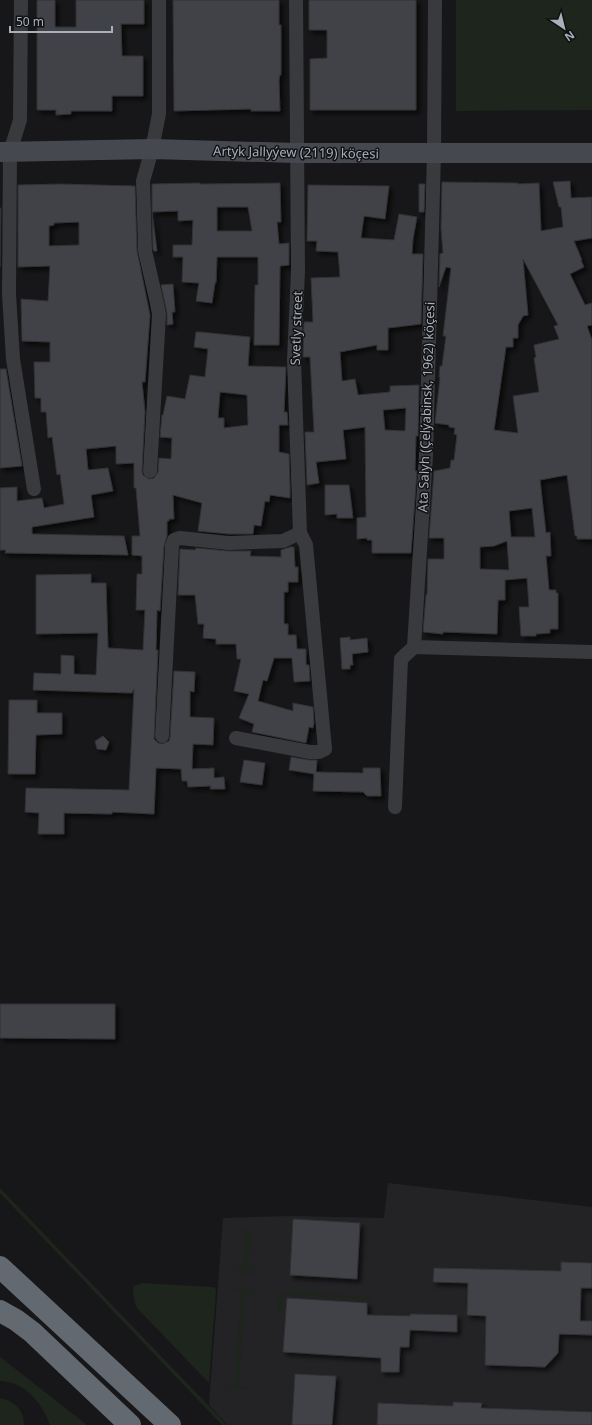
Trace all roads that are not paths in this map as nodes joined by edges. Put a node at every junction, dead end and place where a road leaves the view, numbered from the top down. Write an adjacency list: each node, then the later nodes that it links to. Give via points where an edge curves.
1 (21, 0): 6 (street, via 20,120)
2 (159, 0): 5 (street, via 159,114)
3 (296, 0): 7 (street, Svetly street)
4 (435, 0): 8 (street, Ata Salyh (Çelýabinsk, 1962) köçesi)
5 (152, 149): 6 (street, Artyk Jallyýew (2119) köçesi); 7 (street, Artyk Jallyýew (2119) köçesi); 10 (street, via 143,181 145,251 159,314)
6 (5, 152): 11 (street, via 13,359)
7 (296, 153): 8 (street, Artyk Jallyýew (2119) köçesi); 12 (street, Svetly street, via 298,271 294,360)
8 (434, 153): 9 (street, Artyk Jallyýew (2119) köçesi); 13 (street, Ata Salyh (Çelýabinsk, 1962) köçesi, via 426,455)
9 (592, 153)
10 (150, 471)
11 (34, 490)
12 (300, 533): 15 (street, via 283,542 229,543 180,538 174,540); 16 (street, Svetly street, via 306,544 324,748 319,752 310,752)
13 (414, 647): 14 (street); 17 (street, via 401,659)
14 (592, 652)
15 (162, 736)
16 (236, 738)
17 (395, 807)
18 (0, 1267): 21 (highway)
19 (0, 1311): 20 (highway, via 32,1332)
20 (130, 1425)
21 (170, 1425)

